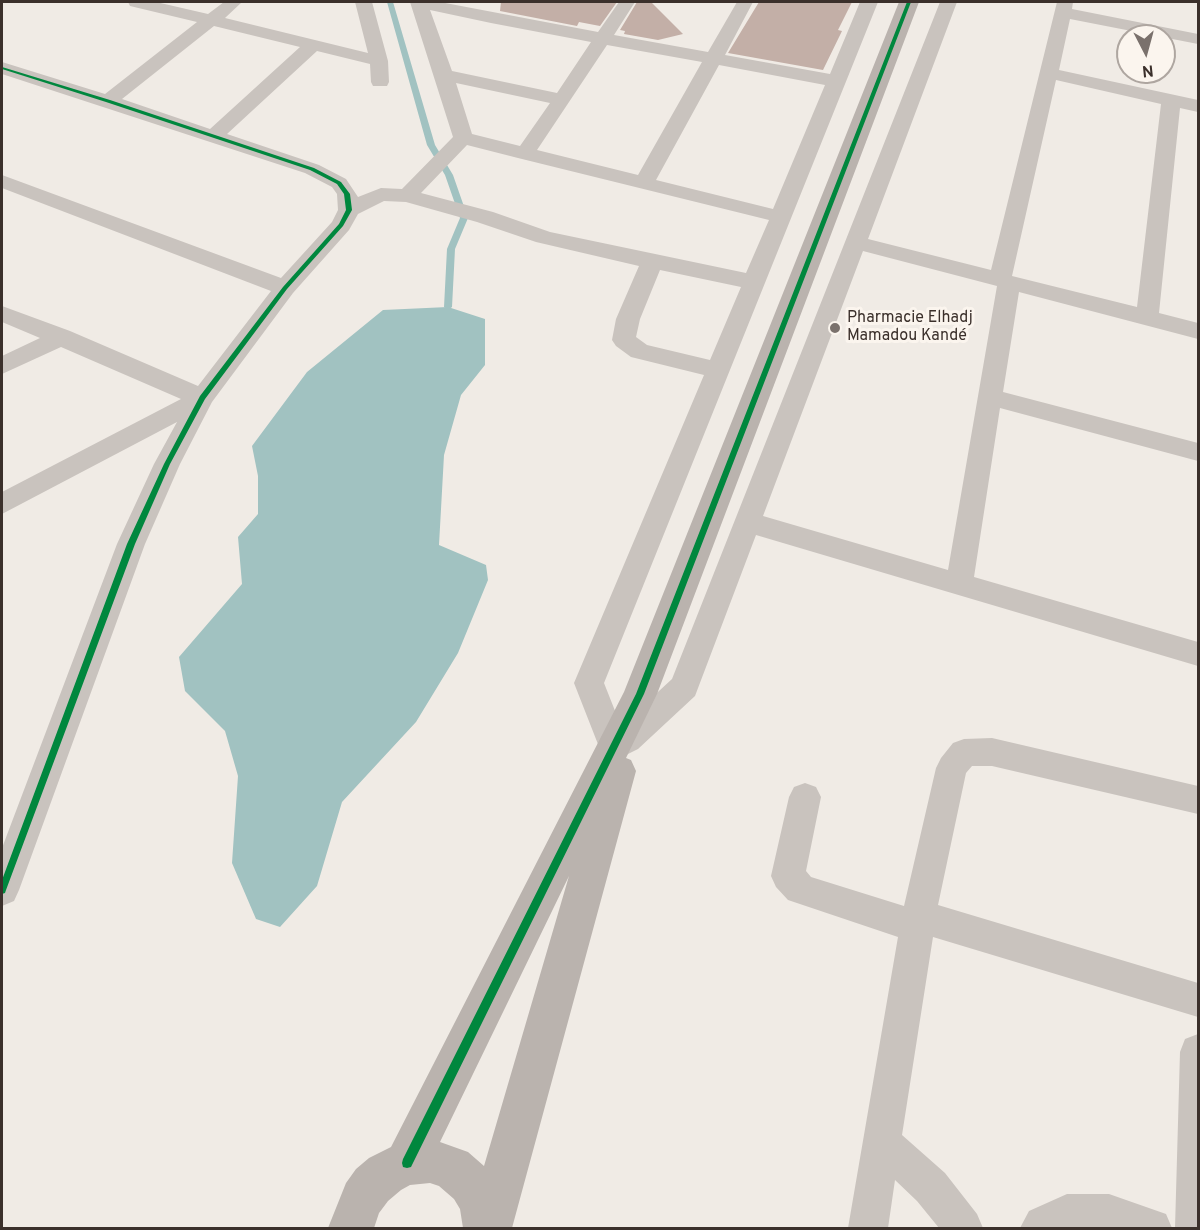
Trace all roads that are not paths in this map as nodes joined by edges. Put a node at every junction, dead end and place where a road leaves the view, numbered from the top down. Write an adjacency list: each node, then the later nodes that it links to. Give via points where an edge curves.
1 (136, 2): 13 (street)
2 (234, 2): 13 (street)
3 (364, 2): 18 (street)
4 (418, 2): 12 (street); 21 (street)
5 (504, 2): 12 (street)
6 (627, 2): 14 (street)
7 (745, 2): 17 (street)
8 (869, 2): 22 (street)
9 (909, 2): 54 (street)
10 (948, 2): 36 (street)
11 (1064, 7): 15 (street); 20 (street)
12 (491, 18): 14 (street)
13 (211, 19): 16 (street); 26 (street)
14 (602, 38): 17 (street); 24 (street)
15 (1198, 39)
16 (313, 45): 18 (street); 28 (street)
17 (712, 58): 22 (street); 32 (street)
18 (379, 61): 23 (street)
19 (2, 68): 26 (street)
20 (1048, 73): 25 (street); 38 (street)
21 (444, 75): 24 (street); 29 (street)
22 (836, 81): 35 (street)
23 (380, 82)
24 (560, 99): 30 (street)
25 (1171, 100): 27 (street); 42 (street)
26 (108, 101): 28 (street)
27 (1198, 106)
28 (214, 136): 34 (street, via 339,183 347,194)
29 (463, 138): 30 (street); 33 (street)
30 (525, 154): 32 (street)
31 (2, 181): 40 (street)
32 (644, 183): 35 (street)
33 (407, 196): 34 (street, via 381,194); 37 (street, via 544,237)
34 (349, 210): 40 (street, via 341,225)
35 (781, 217): 39 (street)
36 (855, 242): 38 (street); 51 (street)
37 (652, 262): 39 (street); 46 (street, via 628,319 624,340 639,351)
38 (1005, 281): 42 (street); 47 (street)
39 (754, 282): 46 (street)
40 (285, 288): 48 (street)
41 (2, 313): 44 (street)
42 (1147, 318): 43 (street)
43 (1198, 331)
44 (62, 337): 45 (street); 48 (street)
45 (2, 366)
46 (717, 370): 54 (street, via 589,682)
47 (990, 397): 49 (street); 52 (street)
48 (202, 398): 50 (street); 57 (street, via 131,543)
49 (1198, 452)
50 (2, 504)
51 (747, 522): 52 (street); 54 (street, via 684,687)
52 (959, 584): 53 (street)
53 (1198, 654)
54 (620, 743): 62 (street); 64 (street)
55 (805, 797): 58 (street, via 788,876 800,889)
56 (1198, 800): 58 (street, via 992,752 964,753 952,768)
57 (2, 885)
58 (918, 921): 59 (street); 61 (street)
59 (1198, 1000)
60 (1198, 1052): 69 (street)
61 (882, 1142): 65 (street); 66 (street, via 931,1187)
62 (406, 1163): 63 (street, via 372,1185); 64 (street, via 430,1161 452,1168 470,1183 482,1203)
63 (351, 1228)
64 (488, 1228)
65 (868, 1228)
66 (963, 1228)
67 (1041, 1228): 68 (street, via 1067,1214 1109,1214)
68 (1152, 1228)
69 (1195, 1228)

